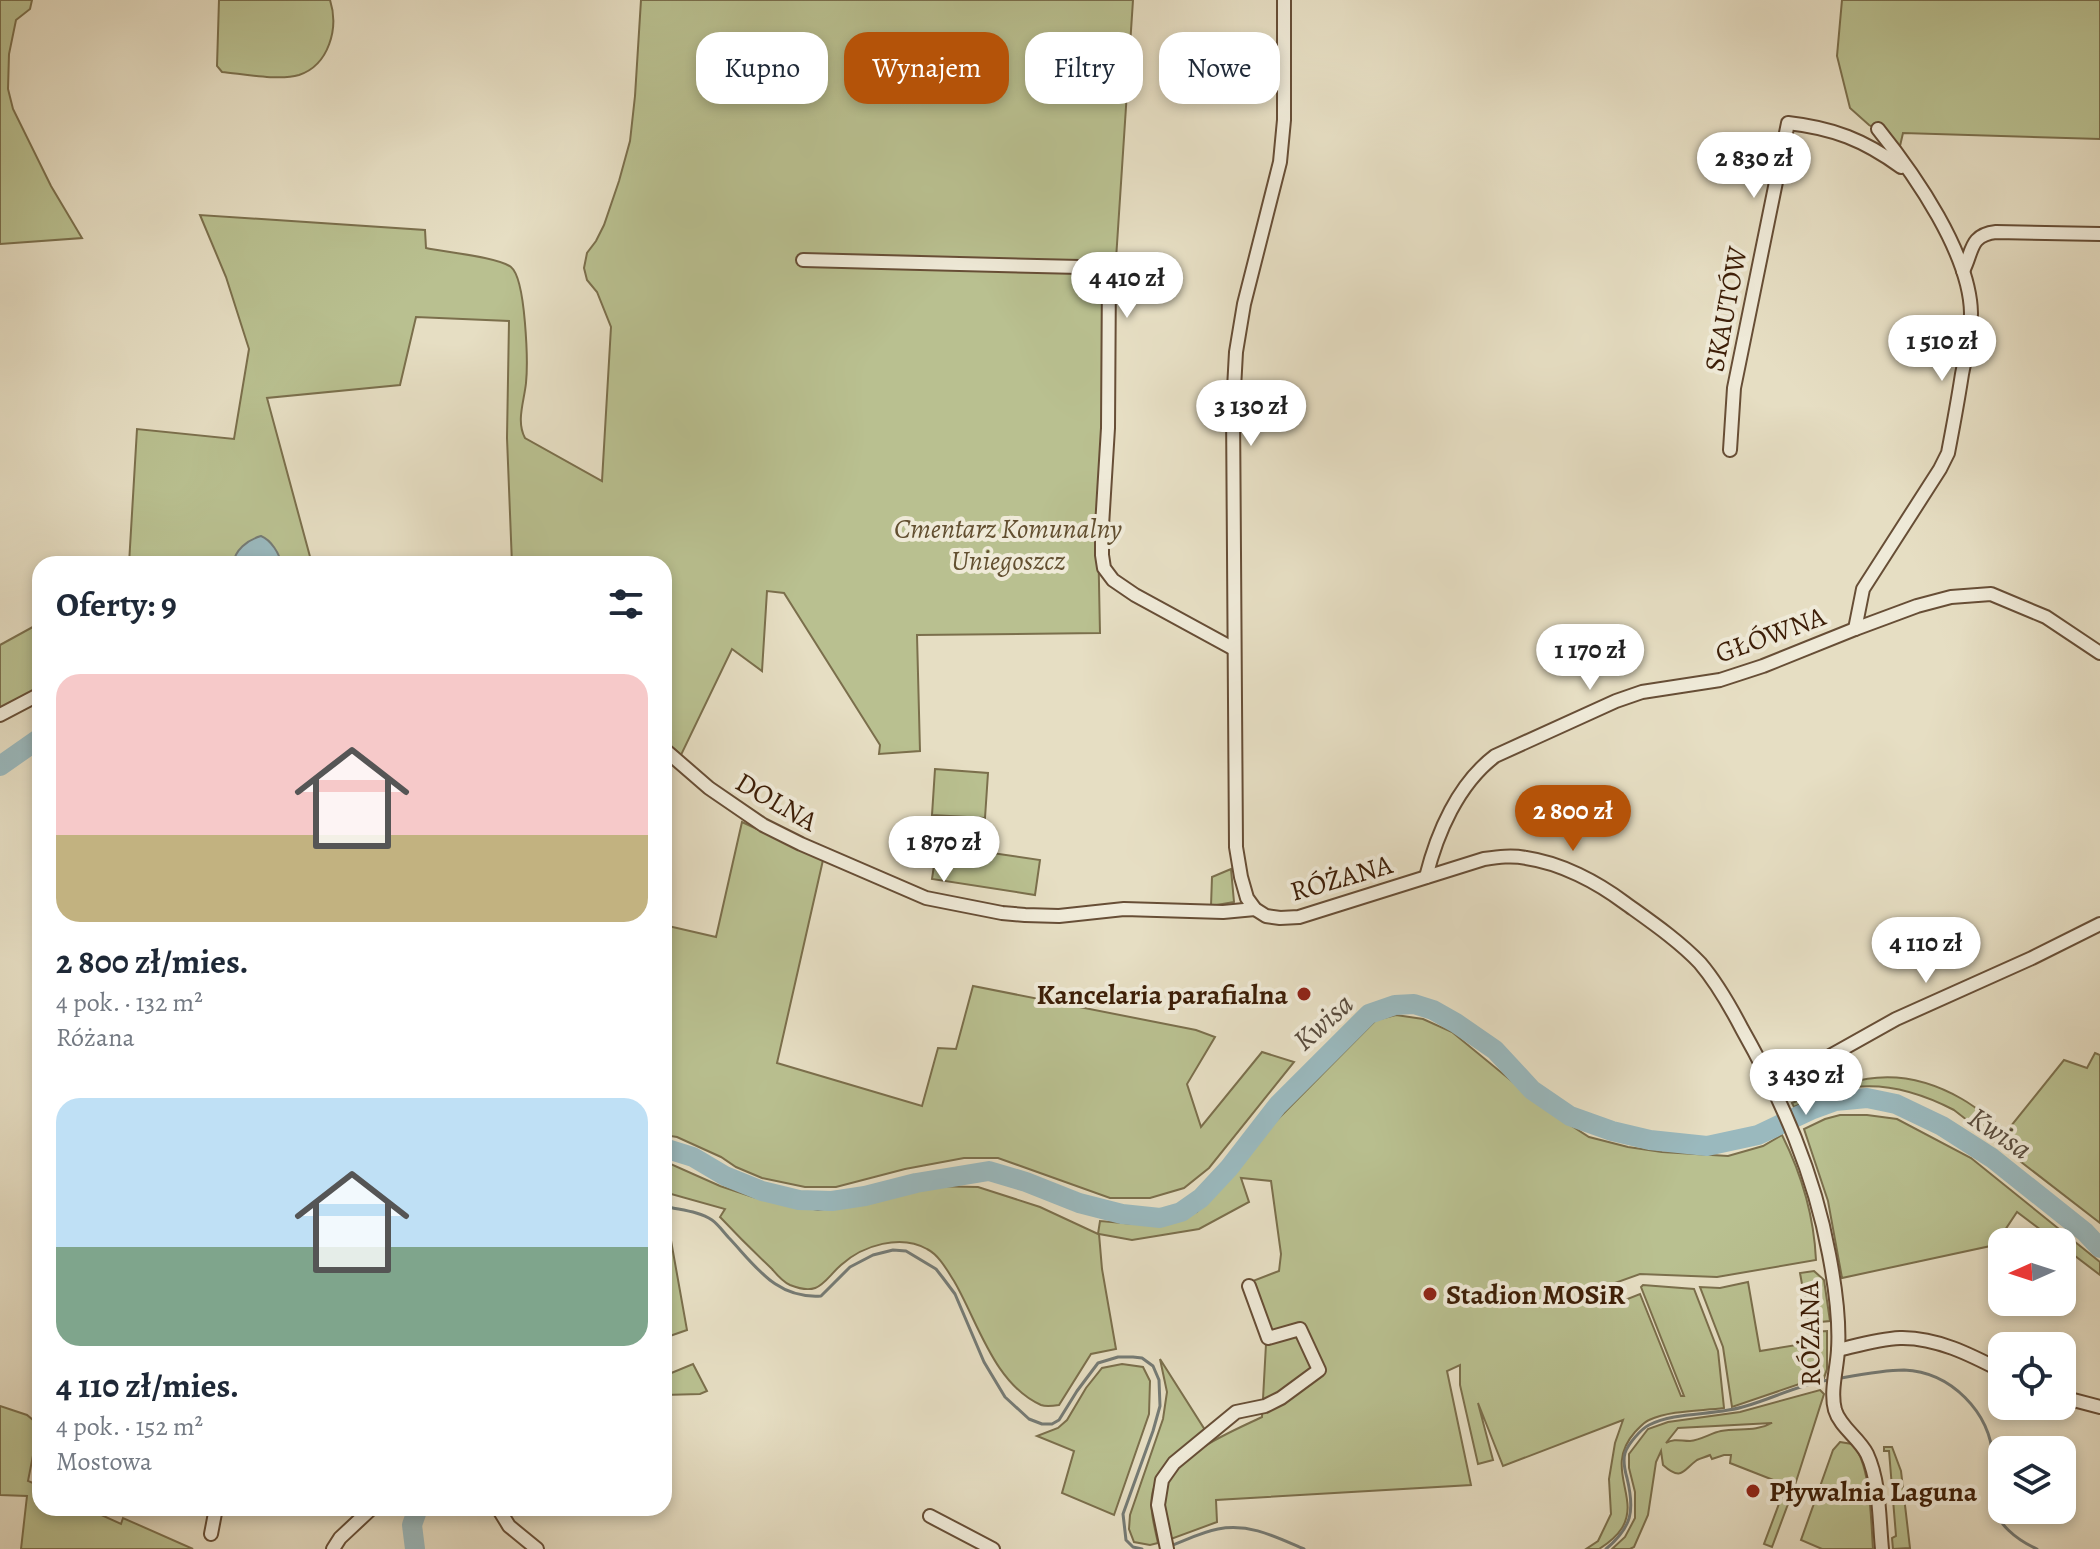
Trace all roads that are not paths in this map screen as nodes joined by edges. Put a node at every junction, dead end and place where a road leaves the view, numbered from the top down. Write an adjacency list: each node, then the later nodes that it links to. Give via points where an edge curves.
1 (1284, 0): 9 (street, RÓŻANA, via 1280,162 1236,352)
2 (1878, 129): 3 (street)
3 (1910, 173): 6 (street); 7 (street, SKAUTÓW, via 1877,150 1831,130 1788,123 1734,388)
4 (2100, 234): 6 (street, via 1984,234 1973,245)
5 (803, 260): 9 (street, via 1109,271 1104,568 1135,595)
6 (1963, 271): 8 (street, via 1970,334 1948,453 1863,589)
7 (1730, 450)
8 (1855, 629): 10 (street, GŁÓWNA, via 1951,597 1991,594 2046,617); 14 (street, GŁÓWNA, via 1720,680 1616,701 1495,756 1474,774 1453,808)
9 (1234, 649): 15 (street, RÓŻANA, via 1236,847 1247,898)
10 (2100, 653)
11 (32, 698): 12 (street)
12 (0, 715)
13 (672, 756): 15 (street, DOLNA, via 763,825 926,898 1025,915)
14 (1426, 877): 15 (street, RÓŻANA, via 1299,917 1266,916); 17 (street, RÓŻANA, via 1484,859 1527,858 1571,871 1611,892 1706,971)
15 (1255, 909)
16 (2100, 924): 17 (street, via 1896,1019)
17 (1773, 1088): 19 (street, RÓŻANA, via 1817,1202 1829,1253)
18 (1249, 1286): 31 (street, via 1268,1338 1300,1329 1319,1370 1273,1402 1236,1412 1174,1463 1162,1480 1158,1505)
19 (1838, 1350): 20 (street, via 1903,1338 1938,1343); 32 (street, RÓŻANA, via 1836,1413 1869,1458)
20 (1988, 1363)
21 (2076, 1401): 22 (street)
22 (2100, 1407)
23 (214, 1516): 27 (street)
24 (363, 1516): 28 (street)
25 (503, 1516): 29 (street)
26 (930, 1516): 30 (street)
27 (211, 1534)
28 (333, 1549)
29 (537, 1549)
30 (993, 1549)
31 (1167, 1549)
32 (1882, 1549)

